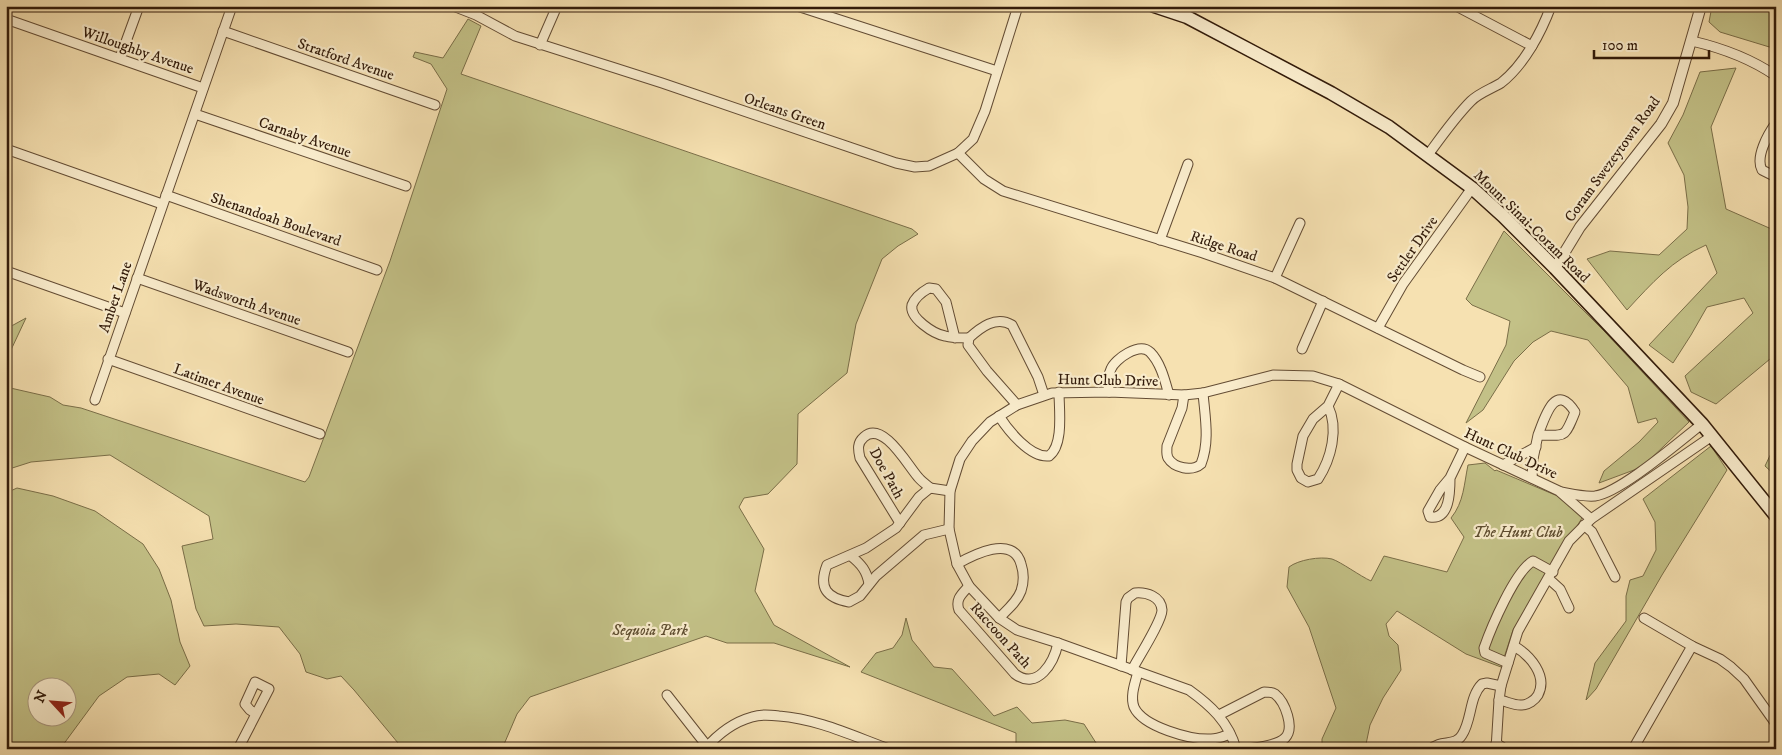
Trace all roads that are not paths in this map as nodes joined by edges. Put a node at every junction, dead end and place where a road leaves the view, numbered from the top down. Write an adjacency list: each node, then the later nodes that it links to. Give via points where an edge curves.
1 (139, 6): 16 (street)
2 (232, 6): 12 (street, Amber Lane)
3 (453, 6): 14 (street, Orleans Green)
4 (557, 6): 14 (street)
5 (797, 6): 17 (street)
6 (1018, 6): 17 (street, Orleans Green)
7 (1154, 6): 25 (main road, Mount Sinai-Coram Road, via 1186,17 1331,93 1389,127)
8 (1456, 6): 15 (street)
9 (1551, 6): 15 (street)
10 (1701, 6): 13 (street, Coram Swezeytown Road)
11 (6, 19): 16 (street, Willoughby Avenue)
12 (224, 31): 19 (street, Amber Lane); 20 (street, Stratford Avenue)
13 (1692, 41): 18 (street, via 1720,48); 33 (street, Coram Swezeytown Road, via 1673,103 1661,124 1580,227)
14 (540, 45): 24 (street, Orleans Green, via 896,163 929,166)
15 (1532, 46): 25 (street, via 1514,71 1473,99)
16 (120, 58): 19 (street, Willoughby Avenue)
17 (998, 71): 24 (street, Orleans Green, via 979,127 973,139)
18 (1776, 76)
19 (203, 88): 21 (street, Amber Lane)
20 (436, 105)
21 (195, 114): 28 (street, Carnaby Avenue); 30 (street, Amber Lane)
22 (1776, 123): 27 (street, via 1762,151 1760,166)
23 (6, 149): 30 (street, Shenandoah Boulevard)
24 (958, 153): 32 (street, Ridge Road, via 984,179 1003,191)
25 (1428, 155): 29 (main road, Mount Sinai-Coram Road)
26 (1188, 164): 32 (street)
27 (1776, 177)
28 (406, 186)
29 (1472, 188): 33 (main road, Mount Sinai-Coram Road); 40 (street, Settler Drive, via 1403,284)
30 (164, 200): 34 (street, Shenandoah Boulevard); 36 (street, Amber Lane)
31 (1300, 224): 37 (street)
32 (1160, 240): 37 (street, Ridge Road)
33 (1555, 268): 58 (main road, Mount Sinai-Coram Road)
34 (377, 270)
35 (6, 271): 39 (street)
36 (137, 278): 39 (street, Amber Lane); 44 (street, Wadsworth Avenue)
37 (1275, 278): 38 (street, Ridge Road)
38 (1323, 301): 40 (street, Ridge Road); 43 (street)
39 (125, 313): 45 (street, Amber Lane)
40 (1378, 328): 46 (street, Ridge Road)
41 (954, 338): 41 (street, via 946,302 936,289 928,288 918,296 912,310 925,326); 42 (street)
42 (969, 338): 51 (street, via 990,323 1012,325); 55 (street, via 968,345 973,353)
43 (1302, 349)
44 (348, 352)
45 (108, 359): 54 (street, Amber Lane); 59 (street, Latimer Avenue)
46 (1480, 377)
47 (1339, 384): 50 (street, Hunt Club Drive, via 1313,376 1273,375); 56 (street); 62 (street, Hunt Club Drive)
48 (1059, 392): 49 (street, Hunt Club Drive); 51 (street, Hunt Club Drive); 57 (street, via 1059,438 1049,456 1041,456 1028,448)
49 (1109, 392): 52 (street, Hunt Club Drive); 52 (street, via 1112,366 1122,357 1140,349 1146,350 1159,366)
50 (1203, 393): 53 (street, Hunt Club Drive); 53 (street, via 1206,440 1201,464 1194,468 1174,464 1166,453)
51 (1044, 395): 55 (street, Hunt Club Drive)
52 (1169, 395): 53 (street, Hunt Club Drive)
53 (1184, 395)
54 (95, 400)
55 (1017, 404): 57 (street, Hunt Club Drive)
56 (1328, 406): 56 (street, via 1313,419 1303,436 1297,470 1308,482 1318,479 1327,464 1334,433 1333,416)
57 (999, 416): 68 (street, Hunt Club Drive, via 972,441 960,459)
58 (1702, 424): 61 (main road, Mount Sinai-Coram Road); 70 (street, Hunt Club Drive, via 1635,475)
59 (320, 434)
60 (1538, 435): 60 (street, via 1550,405 1556,400 1575,412 1564,434); 63 (street)
61 (1712, 436): 71 (street); 72 (main road, Mount Sinai-Coram Road)
62 (1465, 447): 64 (street, Hunt Club Drive); 65 (street)
63 (1536, 447): 64 (street); 66 (street)
64 (1503, 465): 66 (street, Hunt Club Drive)
65 (1450, 478)
66 (1532, 478): 69 (street, Hunt Club Drive)
67 (930, 488): 68 (street); 74 (street); 74 (street, Doe Path, via 885,437 872,433 862,439 858,446 860,458)
68 (950, 491): 75 (street, Hunt Club Drive)
69 (1559, 491): 70 (street, Hunt Club Drive); 73 (street, Hunt Club Drive)
70 (1599, 495): 71 (street)
71 (1606, 510): 73 (street)
72 (1776, 516)
73 (1588, 522): 78 (street, via 1570,541); 79 (street, Hunt Club Drive)
74 (900, 523): 76 (street)
75 (949, 529): 77 (street, Hunt Club Drive); 80 (street, via 924,535)
76 (851, 556): 80 (street, via 868,576); 80 (street, via 827,565 822,581 825,590 834,598 849,602 860,596)
77 (957, 564): 81 (street, Hunt Club Drive); 83 (street, via 992,549 1007,550 1017,556 1023,570 1020,591)
78 (1551, 576): 82 (street); 86 (street, via 1518,631); 88 (street, via 1533,562 1518,577 1484,648 1489,656)
79 (1615, 577)
80 (869, 584)
81 (969, 586): 83 (street, Hunt Club Drive); 85 (street, Raccoon Path, via 958,599 960,610 1020,678 1031,680 1041,674 1055,656)
82 (1569, 608)
83 (999, 618): 85 (street, Hunt Club Drive, via 1017,630)
84 (1644, 618): 87 (street)
85 (1058, 643): 89 (street, Hunt Club Drive)
86 (1514, 646): 88 (street); 93 (street, via 1537,668 1541,685 1539,693 1535,700 1521,706)
87 (1692, 646): 96 (street, via 1720,659 1744,679); 106 (street)
88 (1508, 663): 91 (street)
89 (1121, 666): 90 (street, Hunt Club Drive); 90 (street, via 1126,602 1135,593 1150,595 1161,605 1161,616)
90 (1135, 671): 95 (street, Hunt Club Drive, via 1189,690); 97 (street, via 1134,704 1139,714 1149,722 1169,731 1203,739)
91 (1501, 686): 93 (street); 104 (street, via 1482,684 1462,735 1454,743 1440,743)
92 (667, 695): 99 (street)
93 (1499, 700): 98 (street)
94 (256, 714): 100 (street)
95 (1219, 715): 97 (street, Hunt Club Drive); 103 (street, via 1264,692 1276,695 1287,714 1288,734 1277,743)
96 (1776, 724)
97 (1230, 734): 102 (street, Hunt Club Drive)
98 (1496, 746): 105 (street)
99 (706, 747): 101 (street, via 737,723 753,716 768,715 823,723)
100 (238, 749)
101 (890, 749)
102 (1236, 749)
103 (1247, 749)
104 (1431, 749)
105 (1506, 749)
106 (1633, 749)

